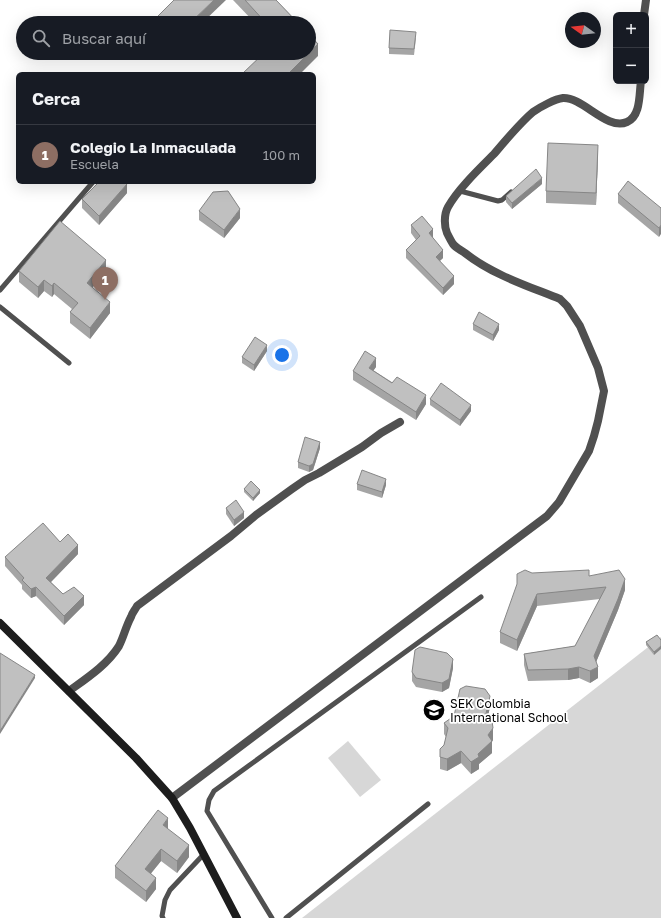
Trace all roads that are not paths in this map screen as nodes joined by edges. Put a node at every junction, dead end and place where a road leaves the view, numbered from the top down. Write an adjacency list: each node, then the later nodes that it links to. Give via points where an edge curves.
1 (646, 0): 2 (street)
2 (644, 12)
3 (641, 84): 6 (street, via 638,107 628,122 612,122 576,101 564,98 534,112)
4 (91, 184): 7 (lane)
5 (517, 187): 6 (lane, via 498,201)
6 (460, 191): 14 (street, via 447,208 444,224 453,245 473,260 501,275 560,299 580,326 598,368 604,391 589,451 559,502 547,516)
7 (0, 290)
8 (0, 307): 9 (lane)
9 (69, 363)
10 (400, 422): 13 (street, via 292,489 137,606 119,646 110,658)
11 (481, 597): 19 (lane, via 214,791 207,811)
12 (0, 622): 13 (street)
13 (70, 692): 14 (street)
14 (172, 798): 16 (street)
15 (428, 804): 20 (lane)
16 (204, 854): 17 (lane, via 170,890 165,900); 18 (street)
17 (163, 918)
18 (237, 918)
19 (272, 918)
20 (286, 918)

